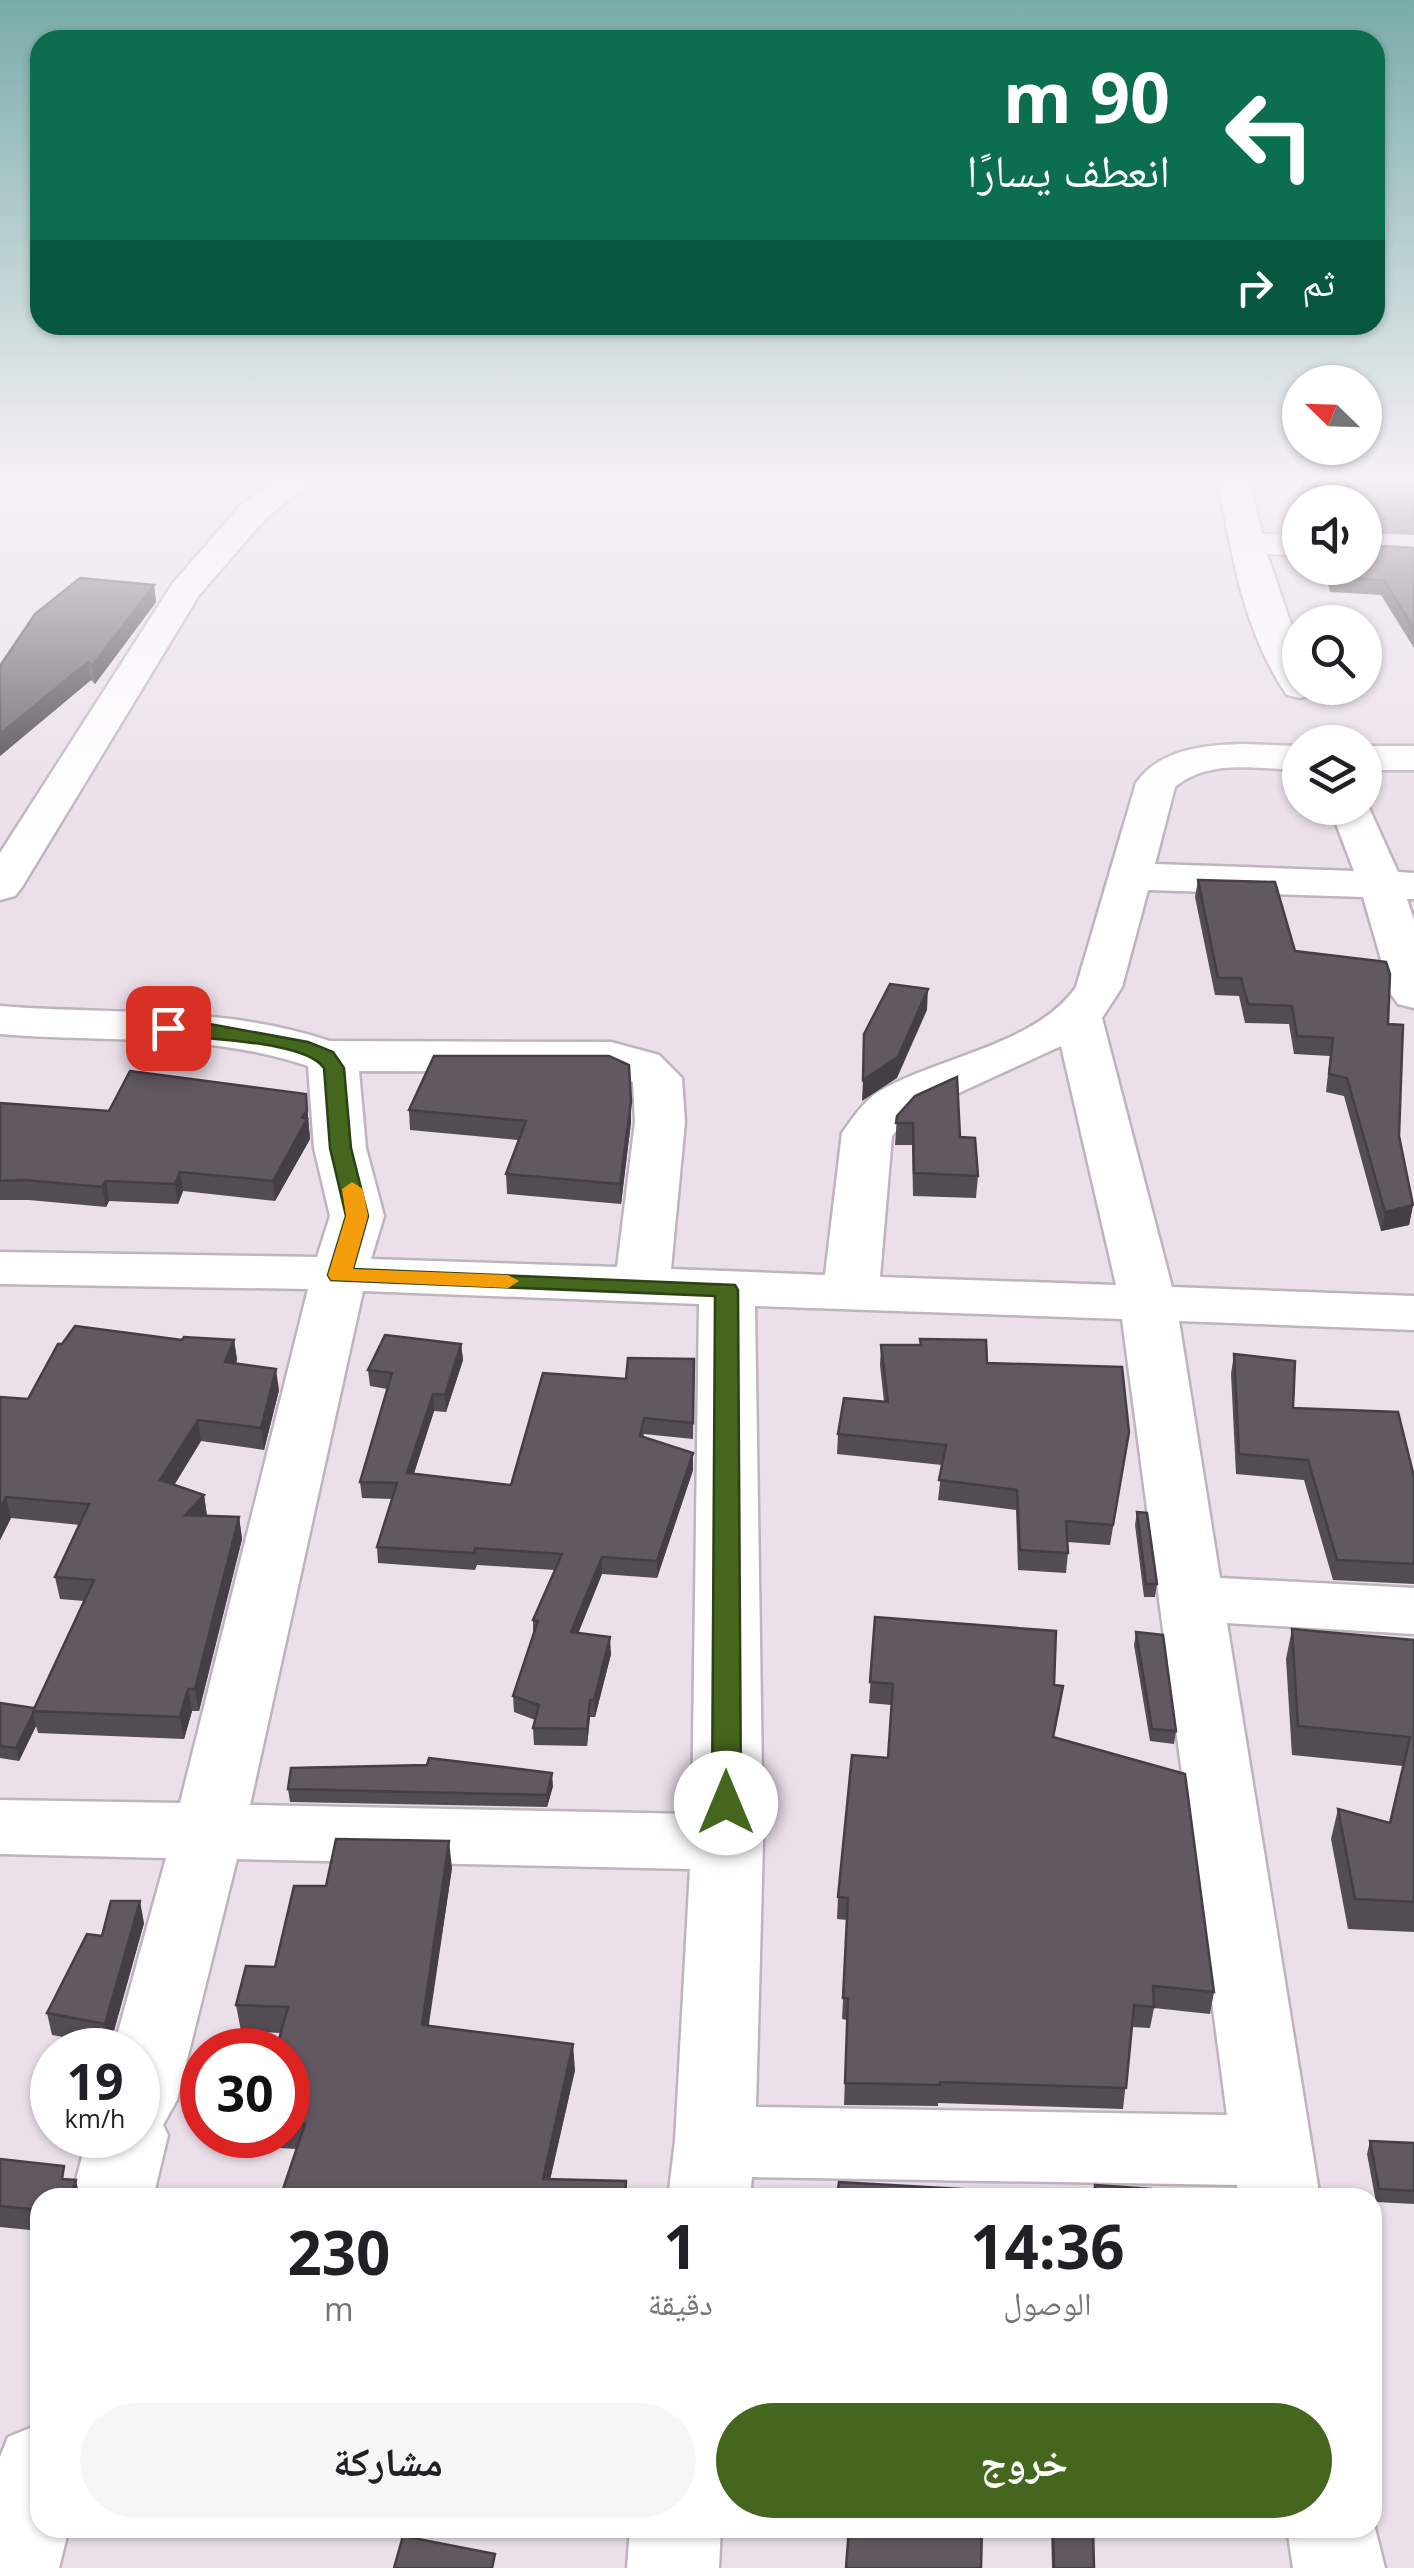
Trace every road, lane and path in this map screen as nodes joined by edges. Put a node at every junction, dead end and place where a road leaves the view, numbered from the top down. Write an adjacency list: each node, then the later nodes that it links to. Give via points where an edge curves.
1 (179, 600): 10 (street)
2 (1263, 600): 3 (street)
3 (1282, 655)
4 (1282, 758): 8 (street, via 1192,758 1169,768 1156,783)
5 (1382, 758): 6 (street)
6 (1414, 758)
7 (1361, 825): 9 (street)
8 (1130, 876): 9 (street); 12 (street, via 1099,987)
9 (1397, 885): 11 (street)
10 (0, 887)
11 (1414, 994)
12 (1078, 1018): 19 (street, via 893,1104 867,1133); 20 (street)
13 (0, 1020): 14 (street, via 204,1029)
14 (326, 1056): 16 (street, via 334,1068 340,1148 357,1216); 17 (street, via 611,1057 642,1065 657,1078 660,1122)
15 (0, 1268): 16 (street)
16 (340, 1275): 17 (street); 25 (street)
17 (642, 1287): 18 (street)
18 (727, 1290): 19 (street); 26 (street)
19 (850, 1294): 20 (street)
20 (1148, 1302): 21 (street); 22 (street)
21 (1414, 1313)
22 (1191, 1599): 23 (street); 30 (street)
23 (1414, 1611)
24 (0, 1827): 25 (street)
25 (209, 1831): 26 (street); 27 (street)
26 (726, 1842): 29 (street)
27 (157, 2028)
28 (122, 2158): 31 (street)
29 (712, 2169): 30 (street)
30 (1275, 2174)
31 (115, 2188)
32 (0, 2466): 33 (street)
33 (30, 2468)
34 (30, 2505): 37 (street)
35 (675, 2538): 38 (street)
36 (1334, 2538): 39 (street)
37 (13, 2568)
38 (673, 2568)
39 (1339, 2568)

